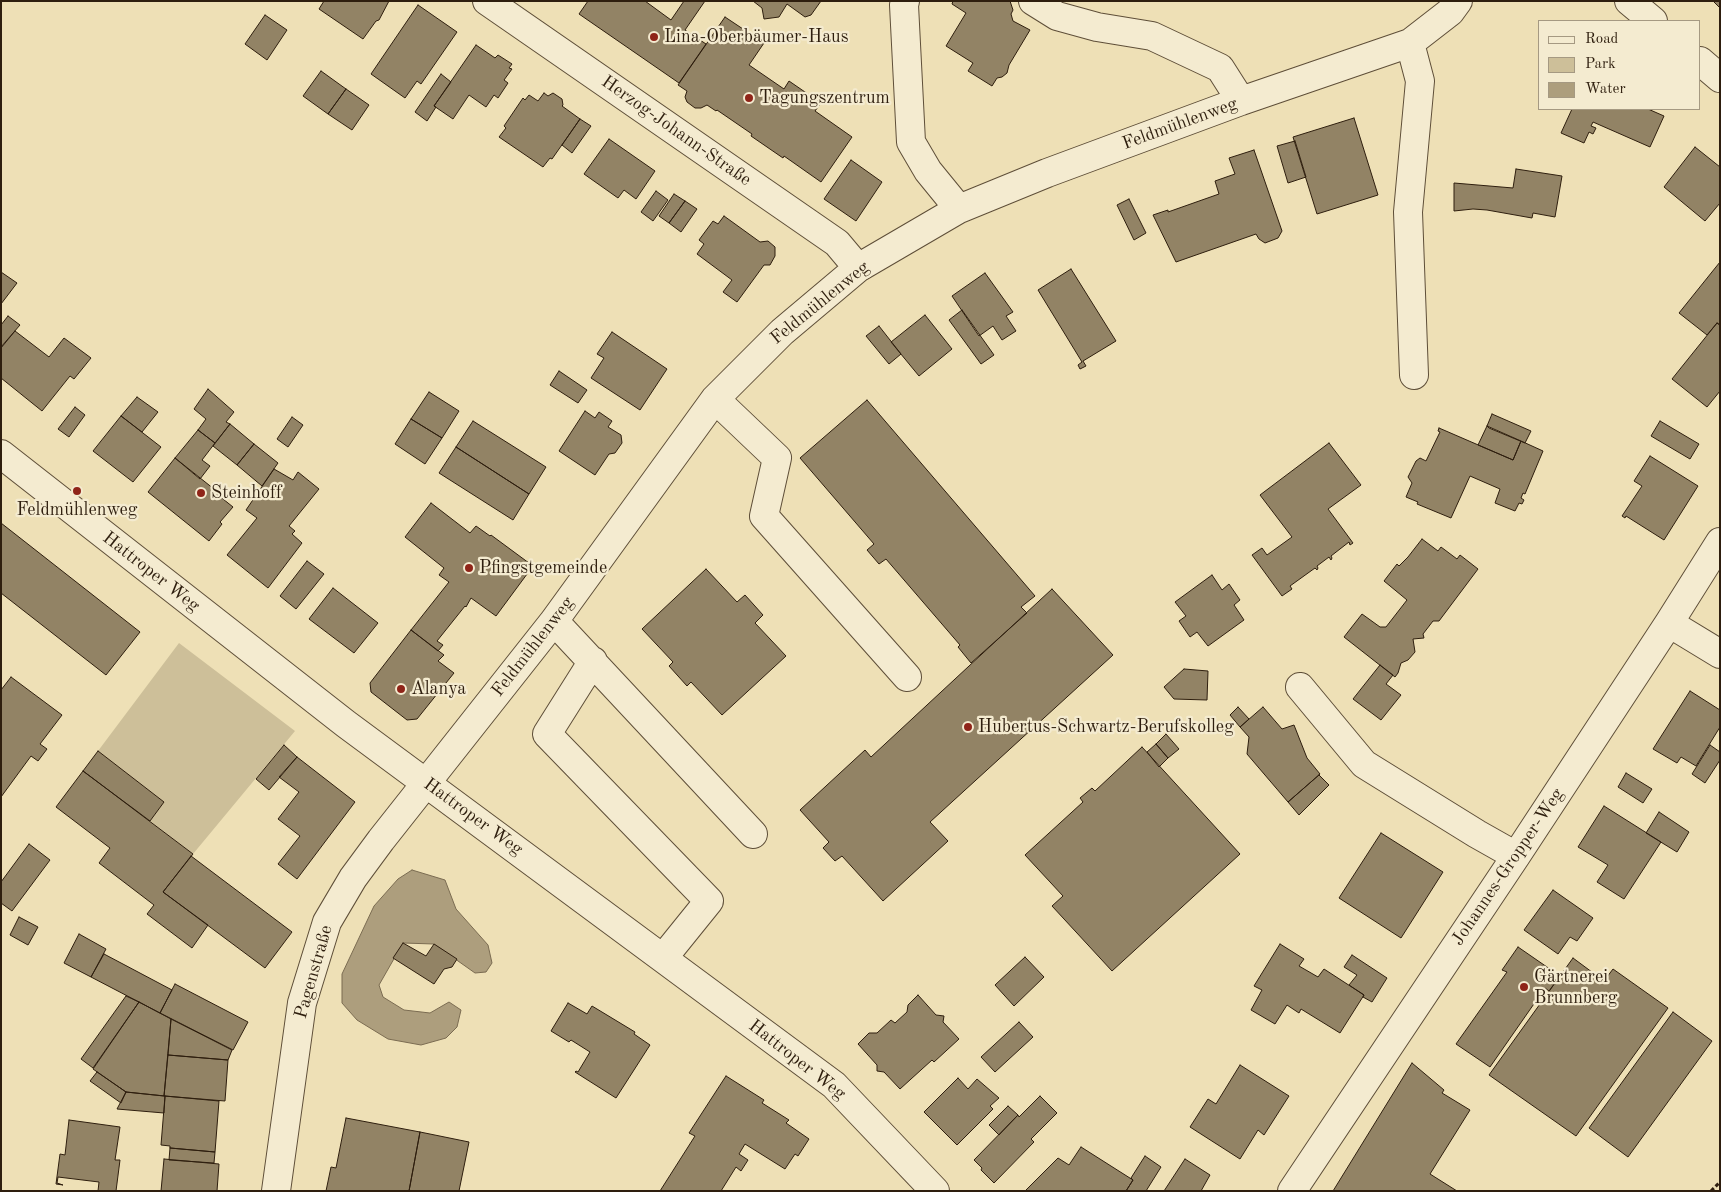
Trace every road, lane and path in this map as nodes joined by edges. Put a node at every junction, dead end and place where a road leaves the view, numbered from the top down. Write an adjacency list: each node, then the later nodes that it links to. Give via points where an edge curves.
1 (905, 1): 11 (street, via 911,142 928,171)
2 (1033, 1): 10 (street, via 1057,16 1097,27 1152,36 1220,68)
3 (1458, 1): 7 (street, Feldmühlenweg, via 1450,12)
4 (1629, 1): 6 (street)
5 (507, 6): 12 (street, Herzog-Johann-Straße, via 837,243)
6 (1652, 20)
7 (1410, 43): 10 (street, Feldmühlenweg); 13 (street, via 1420,81 1408,212)
8 (1701, 62): 9 (street)
9 (1720, 78)
10 (1241, 101): 11 (street, Feldmühlenweg)
11 (959, 209): 12 (street, Feldmühlenweg)
12 (858, 268): 14 (street, Feldmühlenweg, via 782,332)
13 (1414, 374)
14 (716, 399): 17 (street, Feldmühlenweg); 21 (street, via 777,458 764,516)
15 (1, 454): 23 (street, Hattroper Weg)
16 (1720, 542): 18 (street, Johannes-Gropper-Weg)
17 (554, 621): 20 (street); 23 (street, Feldmühlenweg)
18 (1669, 624): 19 (street); 25 (street, Johannes-Gropper-Weg)
19 (1720, 654)
20 (593, 661): 24 (street); 26 (street, via 547,734 709,901)
21 (907, 678)
22 (1300, 687): 25 (street, via 1364,764)
23 (426, 783): 26 (street, Hattroper Weg); 28 (street, Pagenstraße, via 359,871 327,922 302,1003)
24 (753, 834)
25 (1516, 856): 30 (street, Johannes-Gropper-Weg)
26 (663, 958): 29 (street, Hattroper Weg, via 834,1085)
27 (1720, 1182): 31 (path)
28 (276, 1191)
29 (935, 1191)
30 (1292, 1191)
31 (1711, 1191)

